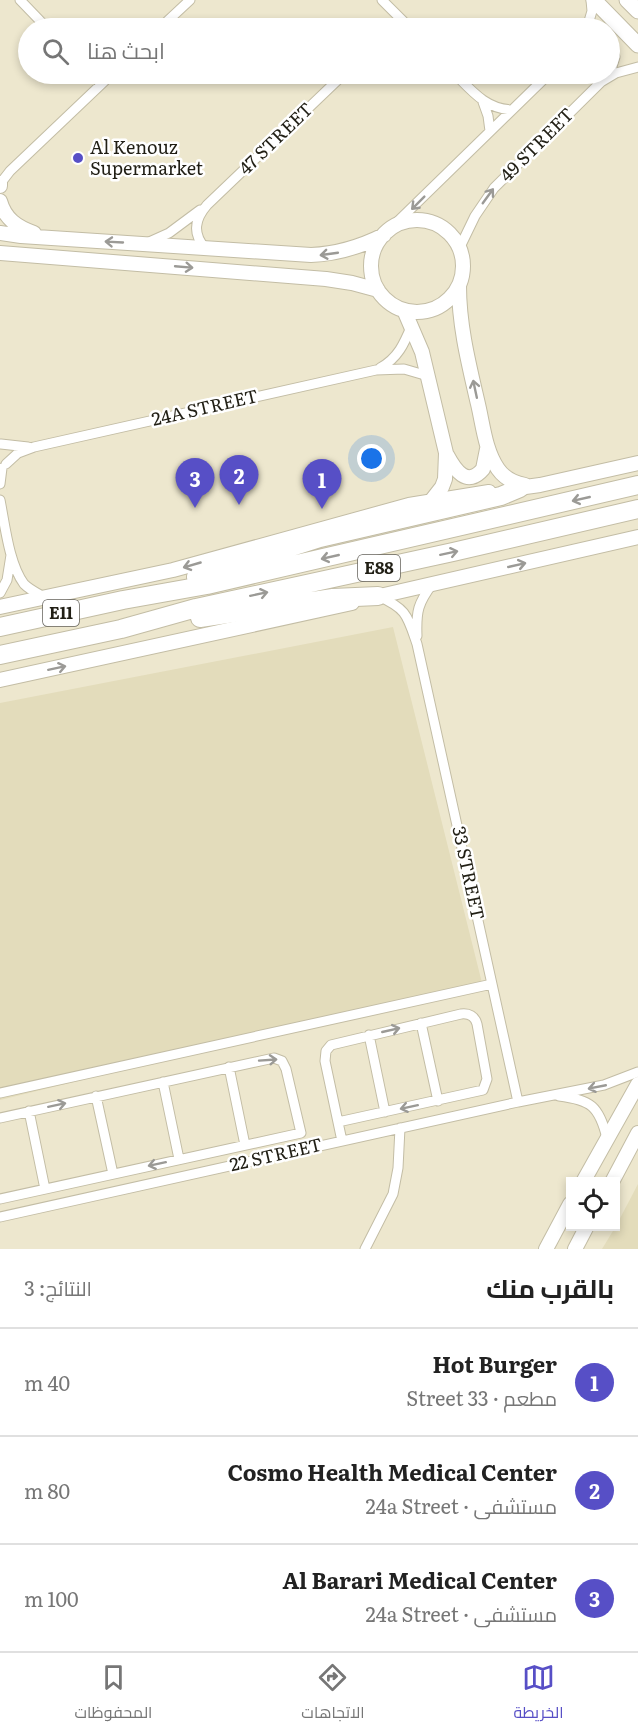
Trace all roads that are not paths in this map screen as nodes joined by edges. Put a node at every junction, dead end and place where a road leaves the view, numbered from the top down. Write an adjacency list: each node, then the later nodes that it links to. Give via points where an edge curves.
1 (20, 0): 7 (street)
2 (190, 0): 8 (street)
3 (382, 0): 9 (street)
4 (593, 0): 10 (street); 11 (main road)
5 (627, 0): 6 (main road)
6 (638, 11)
7 (37, 18)
8 (171, 18)
9 (400, 18)
10 (590, 18)
11 (611, 18)
12 (620, 27): 13 (main road)
13 (638, 45)
14 (638, 67): 15 (street, 49 STREET)
15 (620, 71)
16 (101, 84): 24 (street)
17 (334, 84): 28 (street, 47 STREET)
18 (465, 84): 21 (street)
19 (539, 84): 22 (street)
20 (599, 84): 33 (street, 49 STREET, one-way to 20, via 483,202 505,175)
21 (483, 102): 22 (street); 23 (street)
22 (512, 110): 23 (street)
23 (490, 131): 29 (street, one-way to 29)
24 (10, 171): 25 (street); 26 (street)
25 (0, 179)
26 (0, 184)
27 (0, 201): 31 (street, via 5,215 17,226)
28 (207, 205): 32 (street, 47 STREET, via 169,233); 34 (street, 47 STREET, via 196,225)
29 (387, 232): 33 (street, via 422,220 444,229); 34 (street, one-way to 34, via 356,248 327,255); 37 (street, via 373,253 371,266)
30 (0, 233): 31 (street)
31 (47, 238): 32 (street, one-way to 31)
32 (145, 243): 34 (street)
33 (460, 247): 36 (street, via 464,268)
34 (205, 248)
35 (0, 254): 37 (street, one-way to 37, via 326,279)
36 (459, 285): 38 (street, via 441,306 429,311); 43 (street, one-way to 36, via 463,336)
37 (378, 290): 38 (street)
38 (404, 310): 39 (street)
39 (412, 325): 40 (street, 24A STREET, via 396,355); 41 (street)
40 (376, 370): 41 (street, 24A STREET, via 404,369); 44 (street, 24A STREET)
41 (428, 376): 45 (street)
42 (1, 444): 44 (street, 24A STREET); 47 (street, via 6,453)
43 (487, 446): 45 (street, via 483,469 474,476 457,472); 50 (street, via 503,475)
44 (34, 447): 47 (street, 24A STREET, via 18,453)
45 (446, 453): 52 (street, via 445,479)
46 (638, 463): 50 (street)
47 (3, 467): 48 (street)
48 (0, 484)
49 (638, 485): 60 (highway, E88, one-way to 60, via 207,585)
50 (525, 487): 52 (street); 60 (highway, via 320,538)
51 (0, 501): 55 (street)
52 (431, 501): 59 (street, one-way to 59, via 181,568)
53 (638, 509): 63 (highway, E88, one-way to 53, via 190,609)
54 (638, 537): 56 (street, one-way to 54)
55 (11, 552): 57 (street, via 7,580); 59 (street, via 25,584)
56 (433, 584): 58 (street); 64 (street, 33 STREET, via 418,607)
57 (0, 593)
58 (378, 596): 63 (highway, via 333,598); 64 (street, 33 STREET, via 402,609); 66 (street, one-way to 58)
59 (47, 598): 61 (street)
60 (123, 600): 62 (highway, E11)
61 (0, 607)
62 (0, 627)
63 (120, 629): 65 (highway, E11)
64 (417, 644): 67 (street, 33 STREET)
65 (0, 655)
66 (0, 680)
67 (492, 984): 74 (street); 78 (street, 33 STREET)
68 (421, 1023): 69 (street, one-way to 68); 77 (street); 77 (street, via 466,1014 474,1017 477,1024 486,1087)
69 (369, 1035): 80 (street); 82 (street, via 335,1043 326,1051)
70 (229, 1067): 72 (street); 84 (street, one-way to 84, via 270,1058 282,1061); 88 (street)
71 (638, 1072): 76 (street, 22 STREET, one-way to 76, via 614,1083)
72 (163, 1082): 75 (street); 90 (street)
73 (638, 1084): 86 (street)
74 (0, 1094)
75 (96, 1096): 79 (street, one-way to 75); 91 (street)
76 (553, 1096): 78 (street, 22 STREET); 86 (street, 22 STREET, via 590,1104 600,1114)
77 (438, 1101): 80 (street, one-way to 80)
78 (518, 1102): 83 (street, 22 STREET)
79 (29, 1111): 81 (street); 94 (street)
80 (385, 1112): 82 (street)
81 (0, 1118)
82 (338, 1122): 87 (street)
83 (400, 1128): 87 (street, 22 STREET); 99 (street, via 393,1194)
84 (301, 1133): 88 (street); 89 (street)
85 (638, 1133): 93 (street)
86 (607, 1138): 92 (street)
87 (342, 1141): 89 (street, 22 STREET)
88 (245, 1145): 90 (street)
89 (305, 1149): 97 (street, 22 STREET)
90 (179, 1160): 91 (street, one-way to 91)
91 (113, 1174): 94 (street)
92 (586, 1177)
93 (615, 1177)
94 (45, 1188): 95 (street)
95 (0, 1198)
96 (566, 1212): 100 (street)
97 (0, 1217)
98 (585, 1231): 101 (street)
99 (365, 1249)
100 (546, 1249)
101 (575, 1249)

